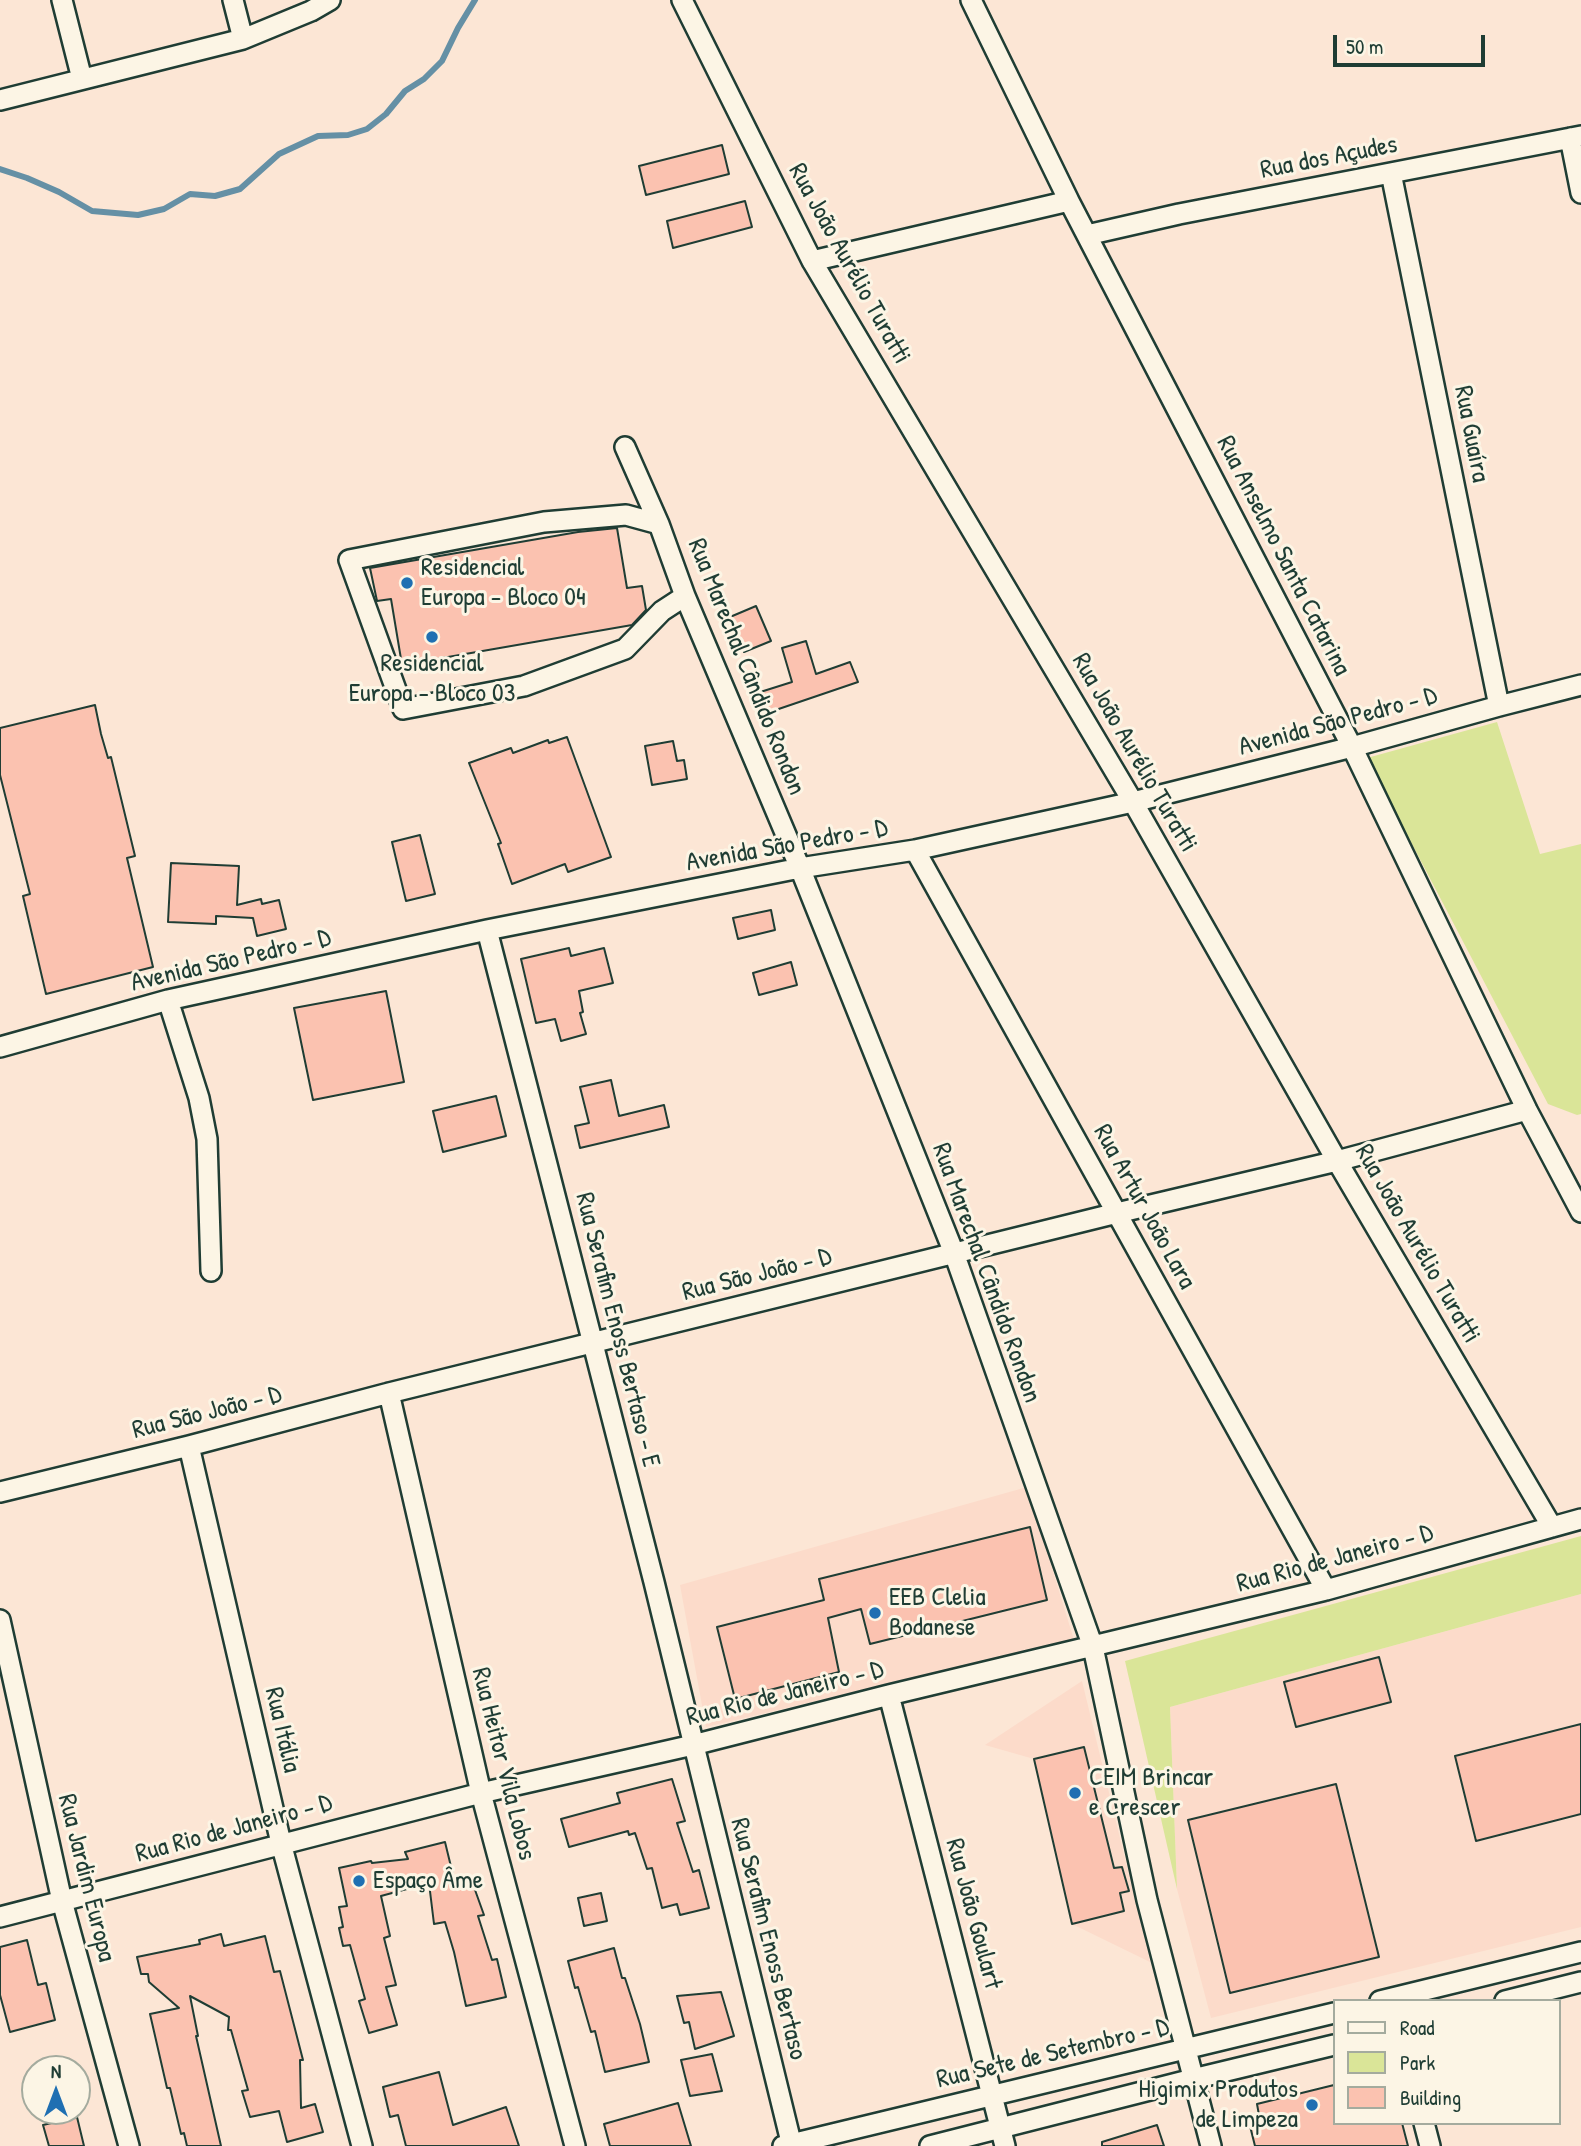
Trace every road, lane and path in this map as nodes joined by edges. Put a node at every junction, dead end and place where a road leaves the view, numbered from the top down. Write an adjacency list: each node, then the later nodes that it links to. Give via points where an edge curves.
1 (62, 0): 7 (street)
2 (233, 0): 6 (street)
3 (330, 0): 6 (street)
4 (682, 0): 14 (street, Rua João Aurélio Turatti)
5 (971, 0): 12 (street, Rua Anselmo Santa Catarina)
6 (243, 39): 7 (street)
7 (82, 79): 8 (street)
8 (0, 100)
9 (1576, 137): 10 (street, Rua dos Açudes); 11 (street)
10 (1391, 173): 13 (street, Rua dos Açudes); 19 (street, Rua Guaíra)
11 (1581, 193)
12 (1069, 201): 13 (street, Rua Anselmo Santa Catarina); 14 (street)
13 (1087, 235): 20 (street, Rua Anselmo Santa Catarina)
14 (812, 261): 21 (street, Rua João Aurélio Turatti)
15 (625, 447): 16 (street, Rua Marechal Cândido Rondon)
16 (659, 524): 17 (street, Rua Marechal Cândido Rondon); 17 (street, via 625,515 574,518 349,560 402,709 524,686 625,649 662,611)
17 (685, 596): 23 (street, Rua Marechal Cândido Rondon)
18 (1581, 685): 19 (street, Avenida São Pedro - D)
19 (1499, 706): 20 (street, Avenida São Pedro - D)
20 (1353, 747): 21 (street, Avenida São Pedro - D); 27 (street, Rua Anselmo Santa Catarina)
21 (1133, 802): 22 (street, Avenida São Pedro - D); 28 (street, Rua João Aurélio Turatti)
22 (915, 850): 23 (street, Avenida São Pedro - D); 30 (street, Rua Artur João Lara)
23 (800, 868): 24 (street, Avenida São Pedro - D); 31 (street, Rua Marechal Cândido Rondon)
24 (487, 930): 25 (street, Avenida São Pedro - D); 33 (street, Rua Serafim Enoss Bertaso - E)
25 (168, 1000): 26 (street, Avenida São Pedro - D); 32 (street, via 208,1139)
26 (0, 1047)
27 (1527, 1110): 28 (street, Rua São João - D); 29 (street, Rua Anselmo Santa Catarina)
28 (1337, 1161): 30 (street, Rua São João - D); 38 (street, Rua João Aurélio Turatti)
29 (1581, 1212)
30 (1117, 1213): 31 (street, Rua São João - D); 39 (street, Rua Artur João Lara)
31 (954, 1253): 33 (street, Rua São João - D); 41 (street, Rua Marechal Cândido Rondon)
32 (211, 1271)
33 (593, 1343): 34 (street, Rua São João - D); 43 (street, Rua Serafim Enoss Bertaso - E)
34 (389, 1393): 35 (street, Rua São João - D); 44 (street, Rua Heitor Vila Lobos)
35 (189, 1446): 36 (street, Rua São João - D); 45 (street, Rua Itália)
36 (0, 1492)
37 (1581, 1519): 38 (street, Rua Rio de Janeiro - D)
38 (1552, 1527): 39 (street, Rua Rio de Janeiro - D)
39 (1326, 1590): 41 (street, Rua Rio de Janeiro - D)
40 (0, 1620): 46 (street, Rua Jardim Europa)
41 (1093, 1647): 42 (street, Rua Rio de Janeiro - D); 55 (street, Rua Marechal Cândido Rondon, via 1147,1900)
42 (889, 1695): 43 (street, Rua Rio de Janeiro - D); 58 (street, Rua João Goulart)
43 (693, 1745): 44 (street, Rua Rio de Janeiro - D); 61 (street, Rua Serafim Enoss Bertaso)
44 (481, 1793): 45 (street, Rua Rio de Janeiro - D); 64 (street, Rua Heitor Vila Lobos)
45 (281, 1843): 46 (street, Rua Rio de Janeiro - D); 63 (street, Rua Itália)
46 (62, 1901): 47 (street, Rua Rio de Janeiro - D); 62 (street, Rua Jardim Europa)
47 (0, 1917)
48 (1581, 1952): 50 (street)
49 (1581, 1982): 51 (street)
50 (1393, 1999)
51 (1513, 1999)
52 (1332, 2014): 53 (street, Rua Sete de Setembro - D)
53 (1300, 2022): 55 (street, Rua Sete de Setembro - D); 56 (street)
54 (1332, 2047): 56 (street)
55 (1187, 2049): 57 (street, Rua Marechal Cândido Rondon); 58 (street, Rua Sete de Setembro - D)
56 (1308, 2053): 57 (street)
57 (1194, 2079): 60 (street); 66 (street, Rua Marechal Cândido Rondon)
58 (993, 2094): 60 (street, Rua João Goulart); 61 (street, Rua Sete de Setembro - D)
59 (1425, 2125): 67 (street)
60 (1003, 2137): 65 (street)
61 (789, 2145)
62 (129, 2146)
63 (362, 2146)
64 (575, 2146)
65 (930, 2146)
66 (1211, 2146)
67 (1430, 2146)

